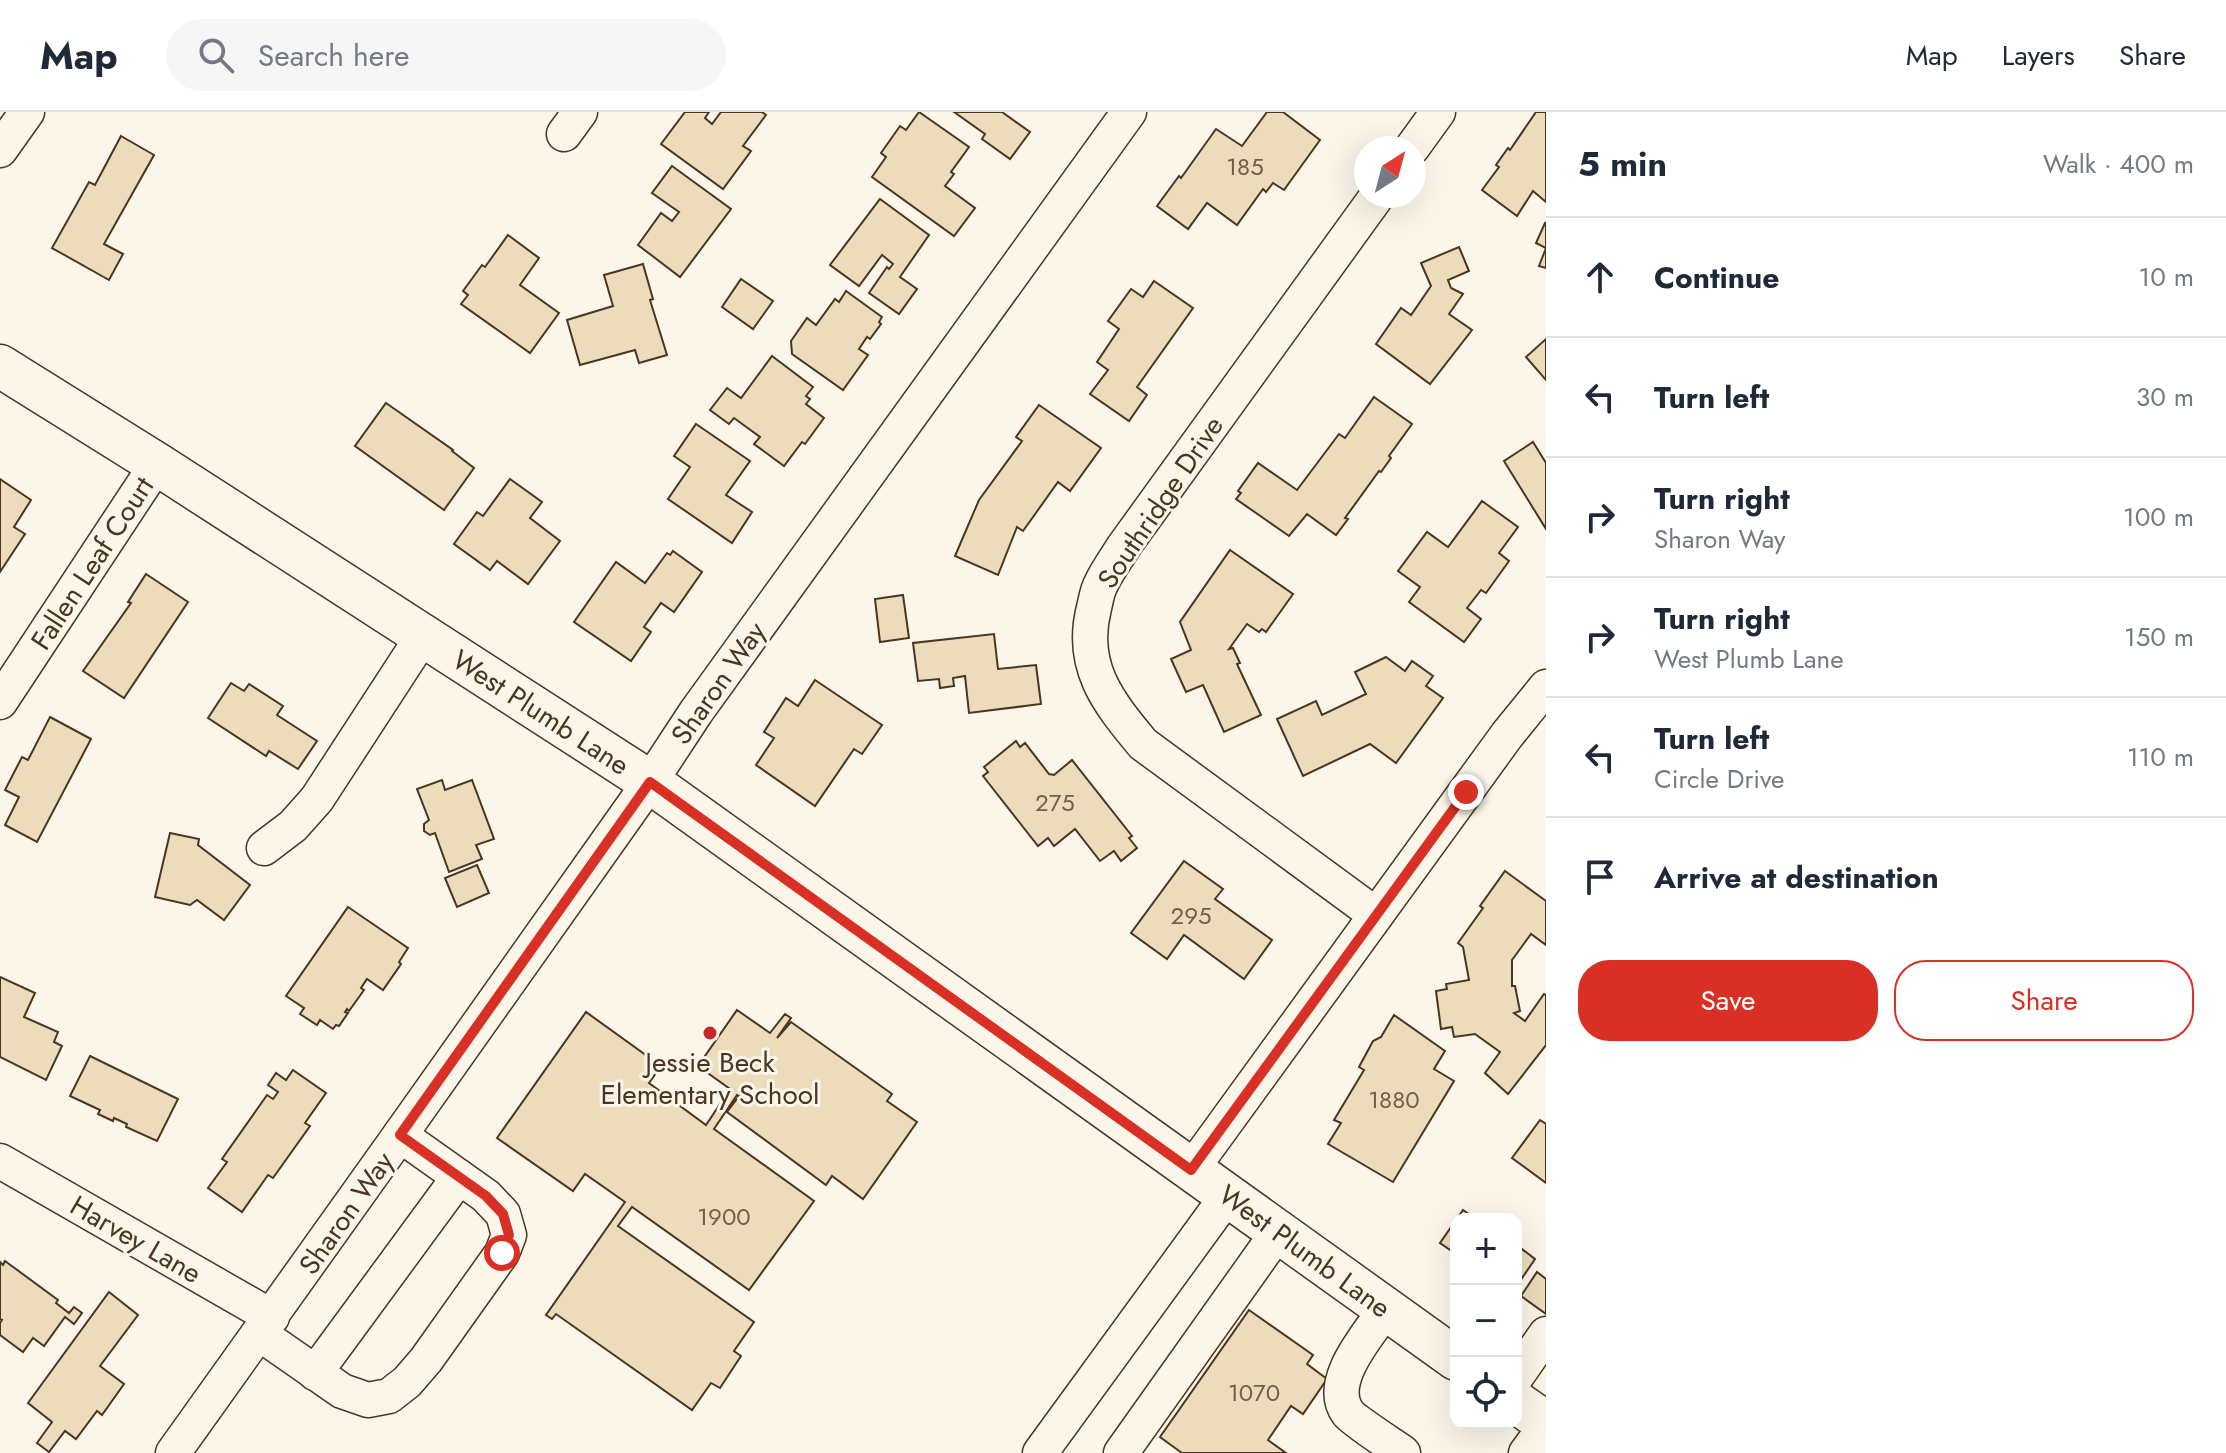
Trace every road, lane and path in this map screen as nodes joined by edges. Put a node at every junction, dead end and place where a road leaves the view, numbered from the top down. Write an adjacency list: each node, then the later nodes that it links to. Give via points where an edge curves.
1 (27, 112): 5 (street)
2 (1129, 112): 12 (street, Sharon Way)
3 (1438, 112): 4 (street)
4 (1421, 136)
5 (0, 150)
6 (1368, 208): 14 (street, Southridge Drive, via 1124,546 1099,586 1089,650 1097,680 1143,744)
7 (0, 366): 8 (main road, West Plumb Lane)
8 (157, 464): 9 (main road, West Plumb Lane); 11 (street, Fallen Leaf Court)
9 (423, 636): 12 (main road, West Plumb Lane); 13 (street, via 317,799)
10 (1546, 687): 14 (street)
11 (0, 702)
12 (650, 782): 15 (street, Sharon Way); 17 (main road, West Plumb Lane)
13 (264, 848)
14 (1376, 915): 17 (street)
15 (400, 1135): 18 (street); 22 (street, Sharon Way)
16 (0, 1161): 22 (street, Harvey Lane)
17 (1191, 1170): 19 (main road, West Plumb Lane)
18 (459, 1177): 25 (street); 25 (street, Harvey Lane, via 503,1214 509,1235 502,1253 426,1360 389,1396 368,1400)
19 (1228, 1195): 20 (main road, West Plumb Lane); 28 (street)
20 (1278, 1232): 21 (main road, West Plumb Lane); 29 (street)
21 (1386, 1309): 24 (main road, West Plumb Lane); 30 (street, via 1347,1367 1340,1392 1348,1413)
22 (266, 1326): 25 (street, Harvey Lane); 27 (street, Sharon Way)
23 (1546, 1334): 26 (street)
24 (1453, 1357)
25 (315, 1373)
26 (1533, 1405): 31 (street)
27 (182, 1450)
28 (1040, 1453)
29 (1121, 1453)
30 (1403, 1453)
31 (1526, 1453)

